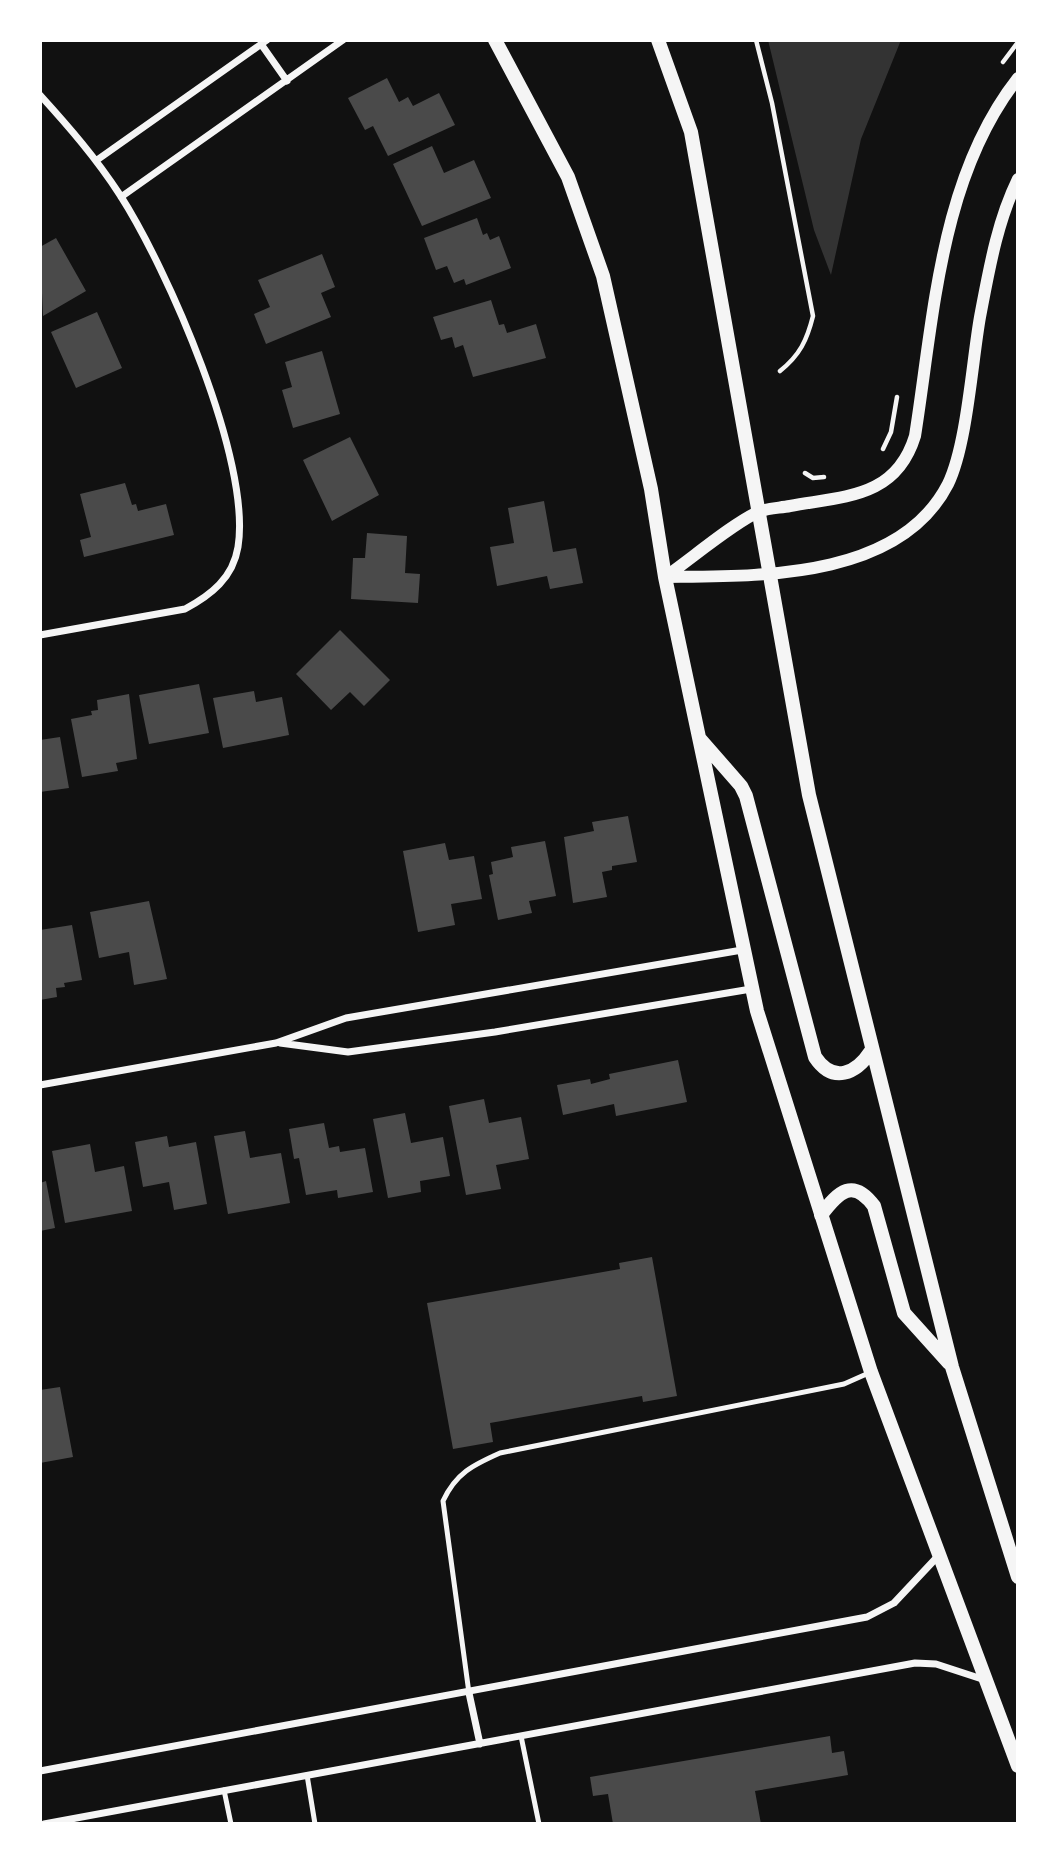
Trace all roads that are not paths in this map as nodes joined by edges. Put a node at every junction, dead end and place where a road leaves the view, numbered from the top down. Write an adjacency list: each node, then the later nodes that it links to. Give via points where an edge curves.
1 (344, 40): 6 (street)
2 (495, 40): 13 (main road, via 568,177 603,276)
3 (658, 40): 11 (main road, via 691,132)
4 (264, 42): 6 (street); 8 (street)
5 (1018, 78): 11 (street, via 966,170 945,248 910,454 883,485)
6 (287, 80): 10 (street)
7 (40, 95): 8 (street)
8 (97, 160): 10 (street)
9 (1018, 179): 12 (street, via 993,248 959,442 949,482 936,504 895,541 871,554)
10 (121, 197): 14 (street, via 186,324 220,423 234,482 238,549 230,571 205,598 185,609)
11 (759, 512): 12 (main road); 13 (street)
12 (770, 576): 13 (street); 19 (main road, via 808,794)
13 (665, 577): 15 (main road)
14 (40, 635)
15 (699, 738): 16 (main road); 19 (main road, via 746,796 815,1058 831,1073 843,1074 855,1071)
16 (742, 950): 17 (main road); 18 (street, via 346,1018)
17 (751, 989): 18 (street, via 348,1052); 21 (main road)
18 (276, 1043): 20 (street)
19 (872, 1051): 22 (main road)
20 (40, 1086)
21 (821, 1215): 22 (main road, via 843,1192 863,1192 874,1206 904,1313); 23 (main road)
22 (952, 1367): 25 (main road)
23 (871, 1373): 24 (main road); 27 (lane, via 844,1384 500,1453 468,1467 452,1481 443,1501)
24 (941, 1554): 26 (main road); 27 (street, via 894,1603 867,1617)
25 (1018, 1577)
26 (985, 1680): 28 (street, via 936,1664 915,1663); 30 (main road)
27 (469, 1693): 29 (street); 31 (street)
28 (521, 1736): 29 (street); 37 (lane)
29 (480, 1744): 32 (street)
30 (1018, 1766)
31 (40, 1771)
32 (307, 1775): 33 (street); 36 (lane)
33 (224, 1790): 34 (street); 35 (lane)
34 (44, 1824)
35 (231, 1824)
36 (315, 1824)
37 (539, 1824)

